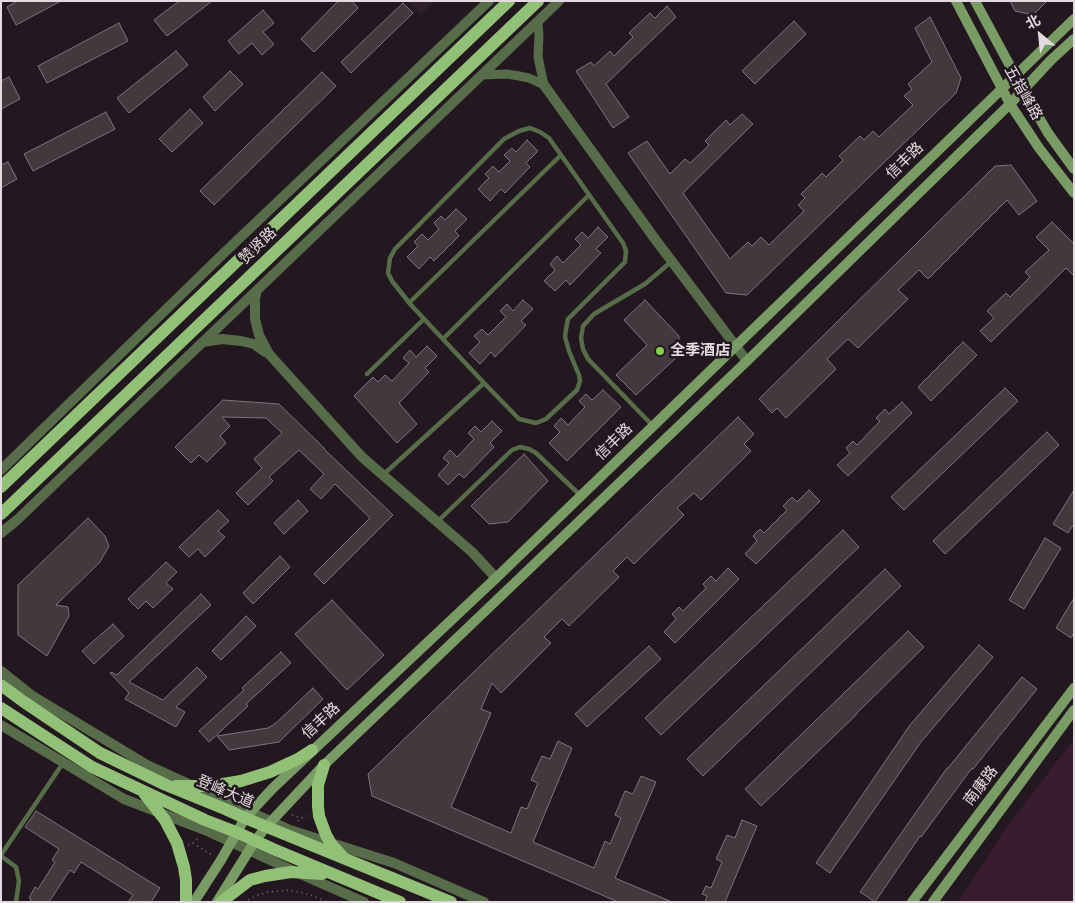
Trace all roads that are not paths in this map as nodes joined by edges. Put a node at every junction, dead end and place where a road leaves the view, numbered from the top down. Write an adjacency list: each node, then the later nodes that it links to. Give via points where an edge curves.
1 (489, 1): 32 (street)
2 (508, 1): 34 (main road, 赞贤路)
3 (538, 1): 36 (main road, 赞贤路)
4 (559, 1): 8 (street)
5 (956, 1): 13 (main road, 五指峰路)
6 (975, 1): 11 (main road, 五指峰路)
7 (1074, 19): 11 (main road, 信丰路)
8 (538, 22): 10 (street); 12 (street, via 538,57)
9 (1074, 40): 14 (main road)
10 (482, 74): 12 (street, via 519,76); 21 (street)
11 (1015, 75): 13 (main road, 信丰路); 14 (main road, 五指峰路)
12 (544, 85): 20 (street)
13 (1002, 88): 15 (main road, 五指峰路); 26 (main road, 信丰路)
14 (1023, 90): 15 (main road); 17 (main road, 五指峰路)
15 (1010, 104): 18 (main road, 五指峰路); 28 (main road)
16 (561, 155): 19 (lane); 22 (lane); 22 (lane, via 549,138 530,128 504,139 395,249 388,273)
17 (1074, 169)
18 (1074, 193)
19 (589, 195): 24 (lane); 30 (lane, via 624,243 626,251 625,262 568,319 565,337 579,375 577,390 546,419 536,423 519,419)
20 (672, 261): 26 (street); 31 (lane, via 645,284 594,314 583,326 581,338 588,359)
21 (257, 290): 25 (street); 27 (street, via 254,309 257,328)
22 (409, 303): 23 (lane)
23 (424, 319): 24 (lane); 29 (lane)
24 (443, 339): 30 (lane)
25 (202, 342): 27 (street, via 241,341 254,344); 38 (street)
26 (735, 346): 28 (street); 31 (main road, 信丰路)
27 (269, 354): 33 (street, via 362,457)
28 (747, 361): 48 (main road)
29 (367, 374)
30 (484, 383): 33 (lane)
31 (653, 426): 35 (main road, 信丰路)
32 (1, 470)
33 (383, 475): 37 (street)
34 (1, 486)
35 (581, 496): 37 (lane, via 536,452 520,447 512,450); 39 (main road, 信丰路)
36 (1, 514)
37 (437, 522): 39 (street)
38 (1, 533)
39 (496, 578): 46 (main road, 信丰路)
40 (1, 670): 50 (street, via 31,695 139,760)
41 (1, 685): 49 (main road, 登峰大道, via 100,753)
42 (1074, 688): 71 (main road, 南康路)
43 (1, 708): 51 (main road, via 92,767)
44 (1074, 710): 72 (main road, 南康路)
45 (1, 725): 47 (street)
46 (312, 750): 50 (main road, via 285,766 256,777 226,784); 53 (main road, 信丰路)
47 (63, 763): 52 (street, via 124,799); 58 (lane)
48 (324, 765): 54 (main road); 56 (main road, via 318,785 318,806 322,826)
49 (166, 785): 50 (main road); 53 (main road, 登峰大道)
50 (194, 786): 53 (street)
51 (140, 790): 52 (main road); 55 (main road)
52 (160, 813): 55 (street); 63 (main road, via 181,855)
53 (247, 815): 54 (main road, 登峰大道); 55 (main road, 信丰路)
54 (269, 824): 56 (street); 57 (main road); 59 (main road, 登峰大道, via 296,840)
55 (234, 837): 57 (main road); 64 (main road, 信丰路)
56 (331, 843): 59 (main road); 70 (street, via 394,863)
57 (252, 845): 60 (street); 61 (main road, via 273,849); 65 (main road)
58 (1, 855): 62 (lane, via 16,867 19,881)
59 (345, 859): 69 (main road, 登峰大道)
60 (296, 872): 61 (main road); 66 (main road, via 250,880); 67 (street)
61 (334, 874): 68 (main road)
62 (16, 902)
63 (186, 902)
64 (194, 902)
65 (217, 902)
66 (221, 902)
67 (364, 902)
68 (400, 902)
69 (451, 902)
70 (484, 902)
71 (912, 902)
72 (933, 902)

